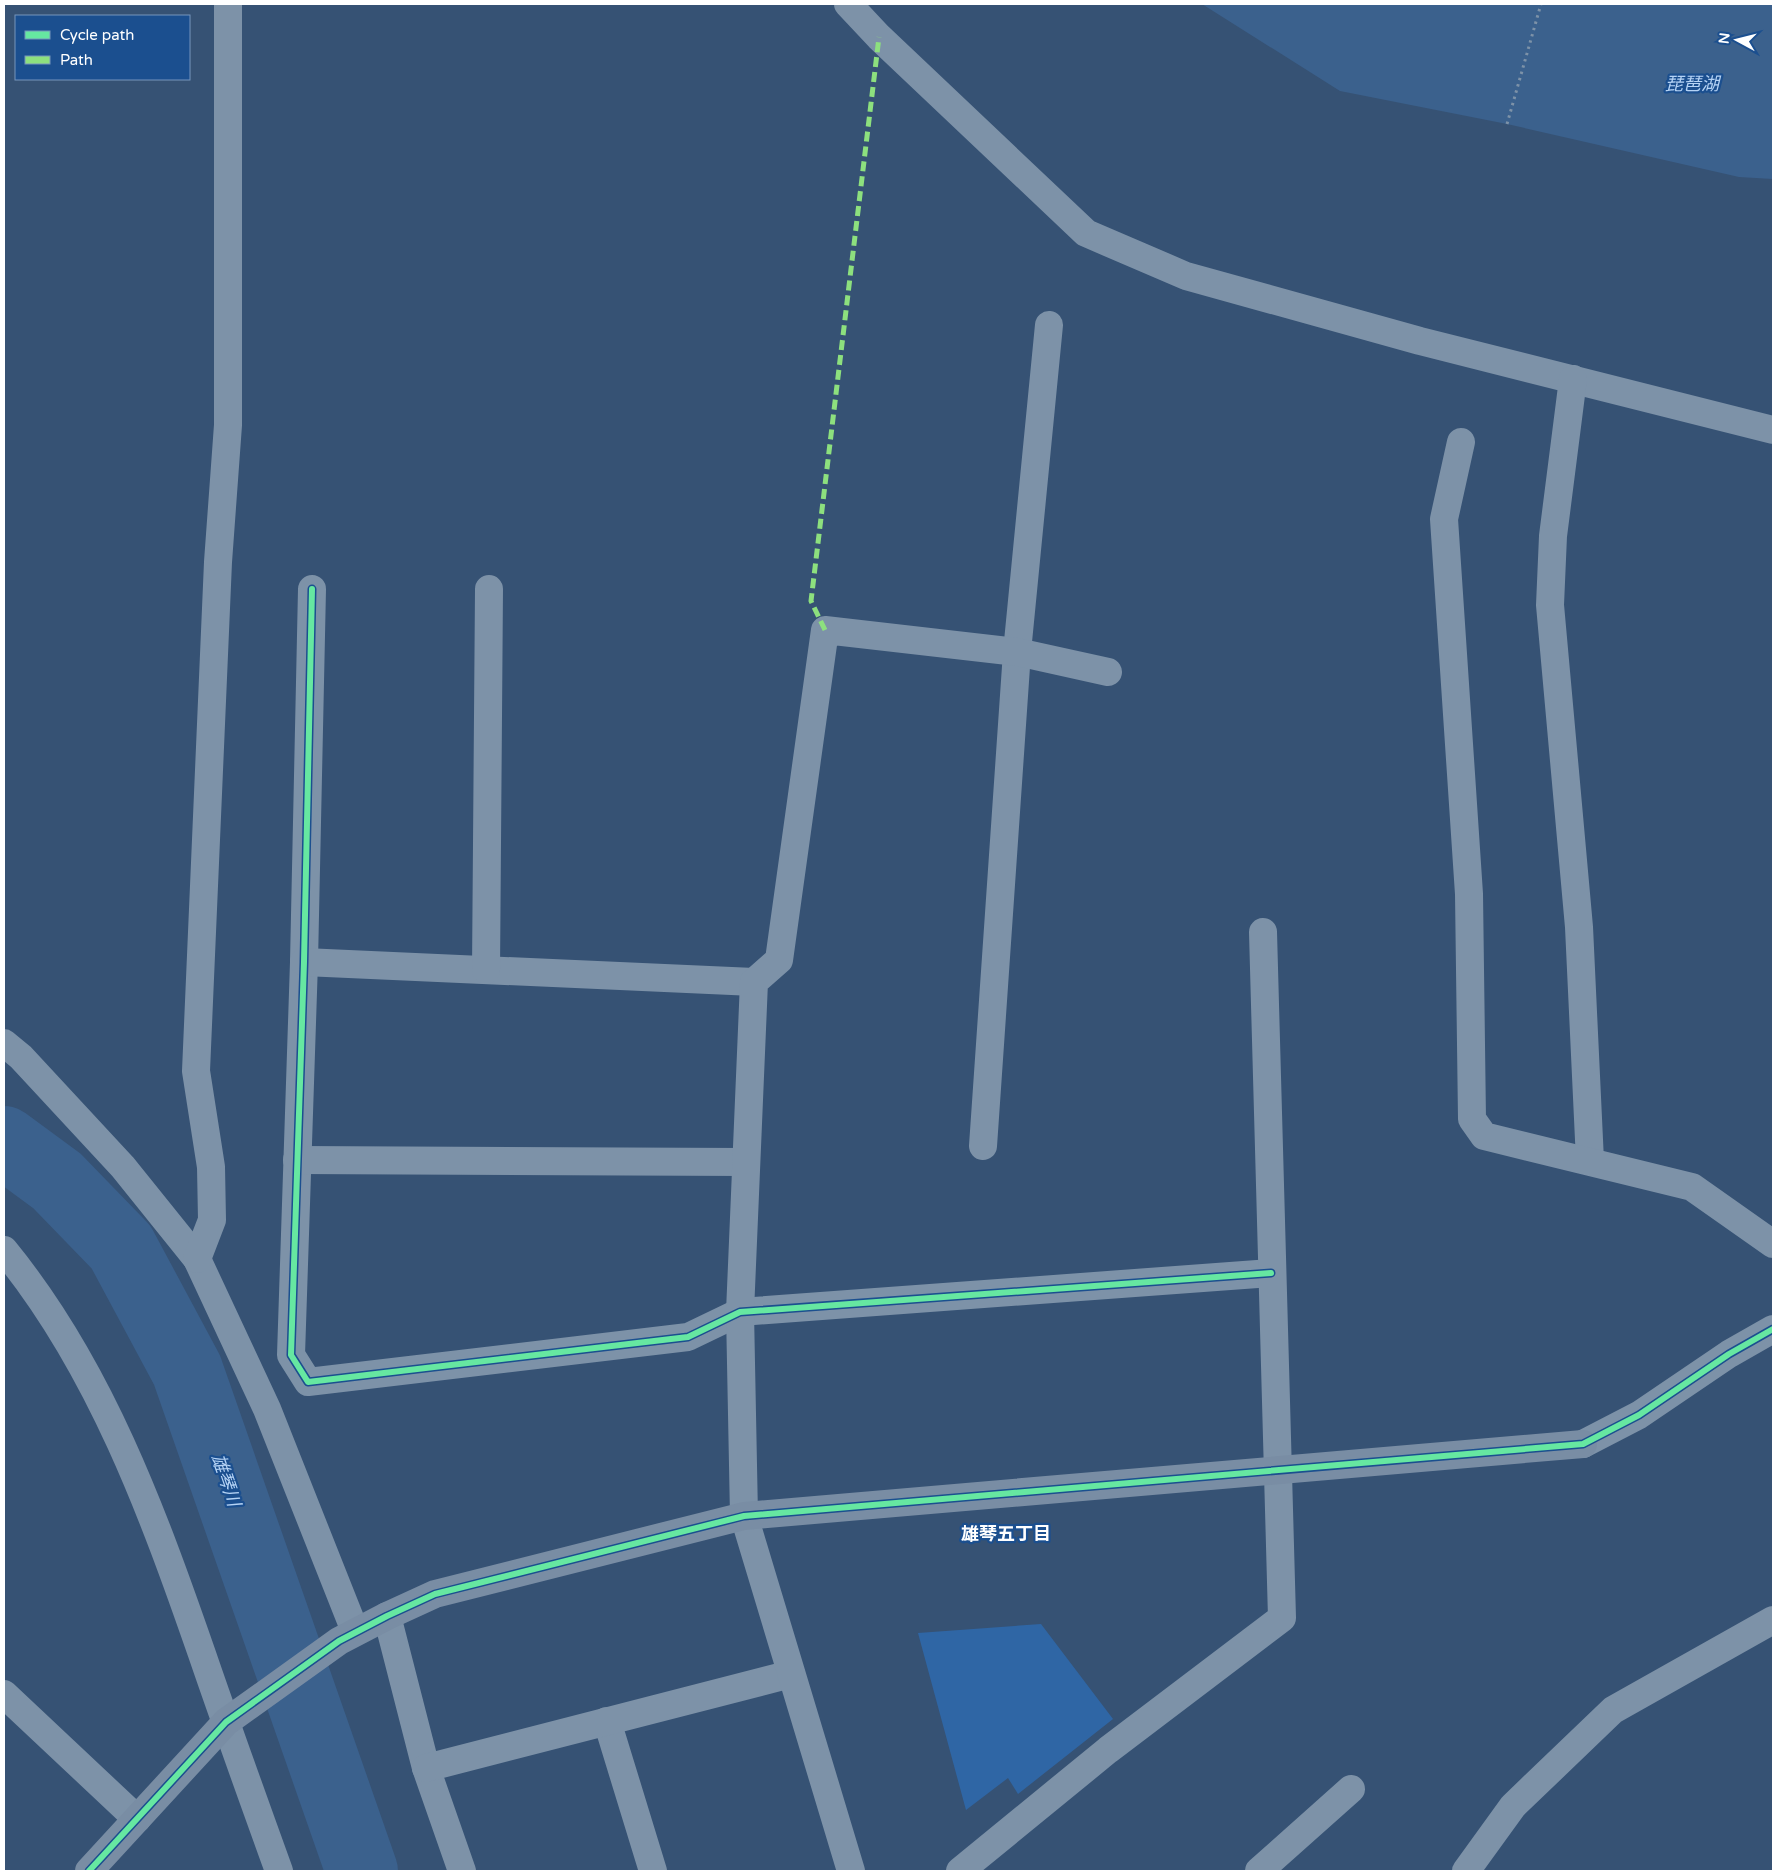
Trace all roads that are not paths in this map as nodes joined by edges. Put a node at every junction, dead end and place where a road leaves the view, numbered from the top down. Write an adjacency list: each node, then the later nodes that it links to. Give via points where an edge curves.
1 (228, 4): 22 (street, via 228,425 217,572 196,1071 211,1168 212,1220)
2 (848, 4): 4 (street, via 878,38 1086,234 1186,276)
3 (1050, 325): 9 (street)
4 (1572, 379): 5 (street); 18 (street, via 1553,536 1550,605 1579,927)
5 (1773, 430)
6 (1461, 442): 18 (street, via 1444,519 1469,894 1472,1119 1484,1136)
7 (312, 589): 12 (street)
8 (489, 589): 13 (street)
9 (1017, 652): 10 (street); 14 (street, via 825,630 779,960); 16 (street)
10 (1108, 672)
11 (1264, 932): 23 (street)
12 (304, 962): 13 (street); 17 (street)
13 (486, 970): 14 (street)
14 (754, 982): 19 (street)
15 (4, 1043): 22 (street, via 22,1057 123,1167)
16 (983, 1146)
17 (297, 1160): 19 (street); 24 (street, via 291,1355 308,1382 688,1337)
18 (1590, 1161): 20 (street, via 1692,1186)
19 (746, 1162): 24 (street)
20 (1773, 1244)
21 (4, 1250): 34 (street, via 32,1285 101,1402 160,1535)
22 (198, 1259): 30 (street, via 267,1409)
23 (1271, 1273): 24 (street); 26 (street)
24 (740, 1312): 27 (street)
25 (1773, 1329): 26 (street, via 1728,1354 1639,1415 1583,1444)
26 (1279, 1470): 27 (street); 43 (street, via 1282,1618 1108,1750)
27 (744, 1516): 28 (street, via 435,1594); 31 (street)
28 (387, 1616): 30 (street); 35 (street)
29 (1773, 1620): 45 (street, via 1613,1710 1512,1806)
30 (347, 1636): 34 (street)
31 (791, 1674): 33 (street); 42 (street)
32 (4, 1694): 37 (street)
33 (607, 1721): 35 (street); 41 (street)
34 (226, 1722): 37 (street); 39 (street)
35 (426, 1768): 40 (street)
36 (1351, 1789): 44 (street)
37 (137, 1819): 38 (street)
38 (89, 1871)
39 (279, 1871)
40 (462, 1871)
41 (653, 1871)
42 (851, 1871)
43 (960, 1871)
44 (1259, 1871)
45 (1466, 1871)

